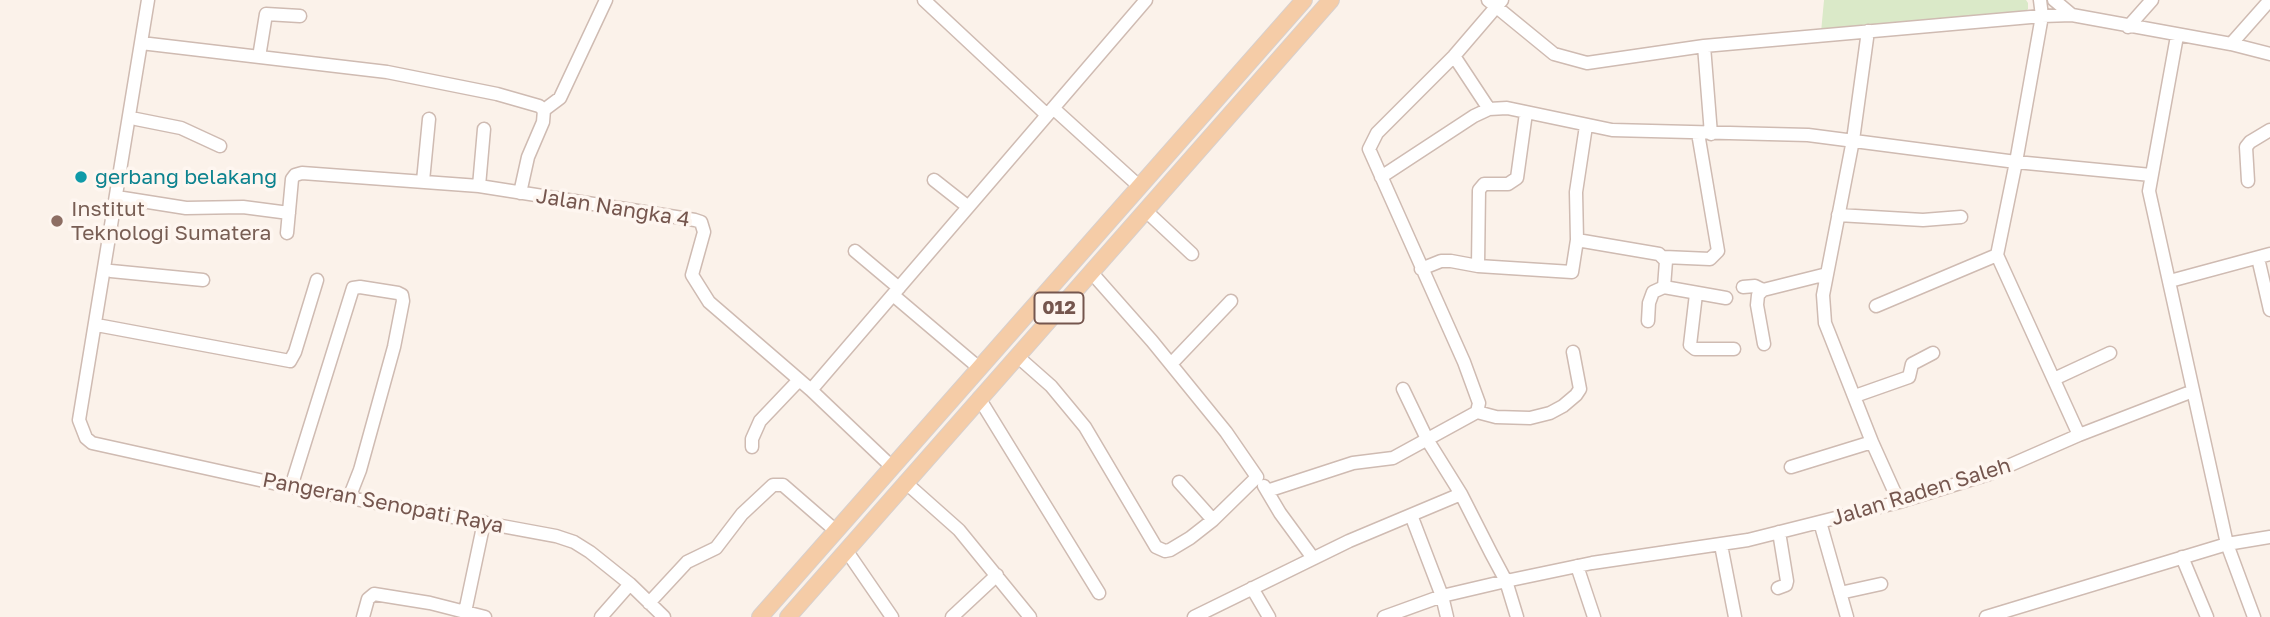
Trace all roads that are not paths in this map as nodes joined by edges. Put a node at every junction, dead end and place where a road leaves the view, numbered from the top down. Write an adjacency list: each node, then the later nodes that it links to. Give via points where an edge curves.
1 (606, 0): 25 (street, via 560,97)
2 (924, 0): 26 (street)
3 (1146, 0): 26 (street)
4 (1304, 0): 44 (main road, 012)
5 (1331, 0): 48 (main road, 012)
6 (2040, 0): 14 (street)
7 (2054, 0): 12 (street)
8 (2152, 0): 15 (street)
9 (2270, 0): 19 (street)
10 (1495, 2): 20 (street, via 1554,54 1576,61 1601,62); 22 (street)
11 (150, 4): 18 (street)
12 (2072, 15): 14 (street); 15 (street)
13 (300, 16): 23 (street, via 266,14)
14 (2042, 16): 16 (street); 37 (street)
15 (2128, 27): 17 (street)
16 (1868, 31): 20 (street); 35 (street)
17 (2177, 36): 19 (street); 38 (street)
18 (145, 43): 23 (street); 28 (street); 98 (street, via 79,420)
19 (2231, 44): 21 (street)
20 (1704, 46): 34 (street)
21 (2270, 54)
22 (1454, 56): 24 (street); 39 (street, via 1372,141 1369,151)
23 (259, 57): 25 (street, via 387,72 497,93)
24 (1489, 109): 27 (street); 39 (street)
25 (544, 110): 45 (street)
26 (1050, 111): 44 (street); 47 (street)
27 (1526, 113): 30 (street); 59 (street, via 1517,178 1508,184 1485,184 1479,190)
28 (136, 119): 36 (street, via 181,128); 46 (street)
29 (429, 119): 41 (street)
30 (1586, 126): 33 (street); 53 (street, via 1576,192)
31 (484, 130): 43 (street)
32 (2270, 130): 42 (street, via 2246,147)
33 (1698, 133): 34 (street); 58 (street, via 1718,251 1710,259)
34 (1712, 134): 35 (street)
35 (1853, 140): 37 (street); 50 (street)
36 (220, 146)
37 (2016, 162): 38 (street); 56 (street)
38 (2151, 175): 66 (street, via 2151,199)
39 (1381, 177): 60 (street)
40 (934, 180): 47 (street)
41 (423, 181): 43 (street, Jalan Nangka 4); 49 (street, Jalan Nangka 4, via 302,173 292,179)
42 (2248, 181)
43 (479, 186): 45 (street, Jalan Nangka 4)
44 (1140, 187): 76 (main road, 012)
45 (520, 193): 91 (street, Jalan Nangka 4, via 701,222 704,232 692,275 709,302)
46 (123, 198): 49 (street, via 186,208 243,207); 61 (street)
47 (967, 206): 70 (street)
48 (1146, 211): 55 (street); 62 (main road, 012)
49 (289, 213): 52 (street, Jalan Nangka 4)
50 (1838, 215): 51 (street, via 1923,220); 63 (street)
51 (1961, 217)
52 (287, 233)
53 (1577, 240): 58 (street); 59 (street, via 1571,273)
54 (855, 251): 70 (street)
55 (1192, 254)
56 (1997, 255): 75 (street); 90 (street)
57 (2264, 256): 66 (street); 77 (street)
58 (1664, 257): 67 (street)
59 (1478, 266): 60 (street, via 1441,261)
60 (1421, 269): 97 (street, via 1464,362 1479,403)
61 (111, 271): 64 (street); 79 (street)
62 (1091, 272): 72 (main road, 012); 88 (street)
63 (1827, 274): 69 (street); 95 (street, via 1825,323)
64 (203, 280)
65 (317, 280): 79 (street, via 290,361)
66 (2170, 281): 94 (street)
67 (1664, 287): 71 (street); 78 (street, via 1653,292)
68 (1744, 287): 69 (street)
69 (1762, 290): 82 (street, via 1757,305)
70 (896, 291): 89 (street); 93 (street)
71 (1696, 294): 73 (street); 83 (street, via 1690,345 1695,349)
72 (1068, 298): 76 (main road, via 1058,300 1042,317); 80 (main road, 012)
73 (1726, 298)
74 (1231, 302): 88 (street)
75 (1876, 306)
76 (1030, 310): 81 (main road, 012)
77 (2270, 310)
78 (1648, 321)
79 (102, 326): 98 (street)
80 (1038, 331): 81 (main road, via 1029,325); 87 (main road, 012)
81 (1006, 337): 89 (main road, 012)
82 (1764, 344)
83 (1734, 349)
84 (1573, 352): 97 (street, via 1580,388 1563,406 1530,418)
85 (1933, 353): 95 (street, via 1912,364 1909,377)
86 (2109, 353): 90 (street)
87 (1017, 356): 96 (main road, 012); 114 (street, via 1086,427 1156,547 1170,550)
88 (1171, 364): 105 (street)
89 (978, 367): 103 (main road, 012)
90 (2054, 379): 99 (street)
91 (799, 380): 93 (street, Jalan Nangka 4); 102 (street, via 760,421)
92 (1403, 389): 100 (street)
93 (811, 390): 103 (street, Jalan Nangka 4)
94 (2193, 391): 99 (street, Jalan Raden Saleh); 120 (street)
95 (1856, 396): 101 (street)
96 (979, 398): 106 (main road, 012); 132 (street)
97 (1477, 412): 100 (street)
98 (82, 431): 108 (street, Pangeran Senopati Raya, via 92,443)
99 (2079, 435): 112 (street, Jalan Raden Saleh, via 1974,480)
100 (1428, 441): 109 (street, via 1388,459 1353,463); 110 (street)
101 (1872, 442): 104 (street); 112 (street)
102 (752, 447)
103 (892, 467): 117 (main road, 012)
104 (1791, 467)
105 (1257, 477): 109 (street); 114 (street)
106 (905, 482): 122 (main road, 012); 126 (street, via 959,530)
107 (1179, 482): 114 (street)
108 (291, 487): 111 (street, Pangeran Senopati Raya); 111 (street, via 352,288 398,293 403,301 394,347)
109 (1267, 491): 124 (street)
110 (1461, 494): 113 (street); 127 (street)
111 (349, 498): 115 (street, Pangeran Senopati Raya)
112 (1899, 502): 116 (street, Jalan Raden Saleh)
113 (1411, 515): 124 (street); 134 (street)
114 (1213, 520)
115 (484, 522): 128 (street, Pangeran Senopati Raya, via 573,542); 137 (street)
116 (1820, 522): 118 (street, Jalan Raden Saleh); 133 (street)
117 (836, 531): 136 (street, via 783,485 773,485 742,514 716,548 687,562); 144 (main road, 012)
118 (1779, 532): 121 (street, Jalan Raden Saleh); 131 (street, via 1787,581)
119 (2270, 537): 120 (street)
120 (2227, 544): 123 (street); 159 (street)
121 (1721, 545): 125 (street, Jalan Raden Saleh); 155 (street)
122 (846, 550): 145 (main road, 012); 146 (street)
123 (2182, 557): 138 (street); 158 (street)
124 (1313, 558): 130 (street)
125 (1577, 566): 127 (street, Jalan Raden Saleh); 154 (street)
126 (997, 575): 147 (street); 148 (street)
127 (1506, 581): 134 (street, Jalan Raden Saleh); 153 (street)
128 (630, 584): 136 (street, Pangeran Senopati Raya); 142 (street)
129 (1881, 584): 133 (street)
130 (1252, 588): 149 (street); 150 (street)
131 (1778, 588)
132 (1099, 593)
133 (1840, 593): 156 (street)
134 (1442, 596): 151 (street, Jalan Raden Saleh); 152 (street)
135 (430, 603): 137 (street); 139 (street, via 374,594); 140 (street)
136 (649, 603): 143 (street, Pangeran Senopati Raya)
137 (465, 612): 141 (street)
138 (2002, 615): 157 (street)
139 (363, 617)
140 (428, 617)
141 (485, 617)
142 (601, 617)
143 (664, 617)
144 (760, 617)
145 (788, 617)
146 (892, 617)
147 (952, 617)
148 (1030, 617)
149 (1194, 617)
150 (1269, 617)
151 (1384, 617)
152 (1447, 617)
153 (1517, 617)
154 (1594, 617)
155 (1735, 617)
156 (1847, 617)
157 (1986, 617)
158 (2207, 617)
159 (2254, 617)

